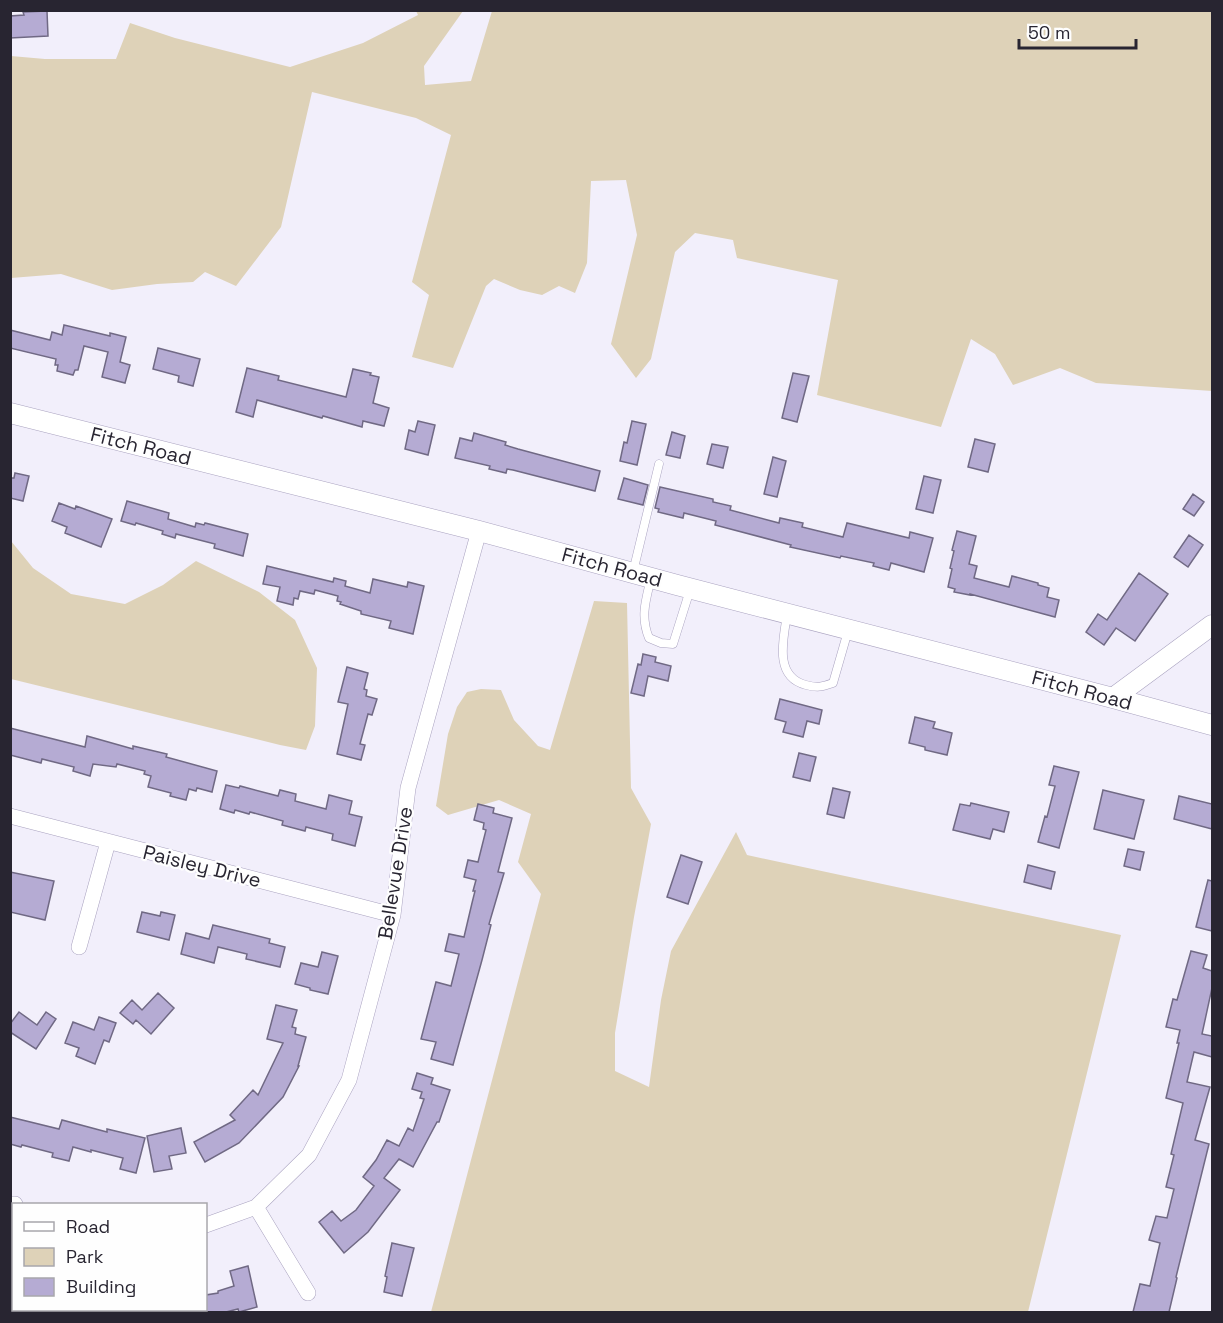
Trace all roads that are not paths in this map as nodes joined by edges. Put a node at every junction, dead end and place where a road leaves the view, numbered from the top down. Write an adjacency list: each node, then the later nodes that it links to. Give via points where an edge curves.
1 (10, 413): 3 (street, Fitch Road)
2 (659, 464): 4 (lane)
3 (479, 531): 4 (street, Fitch Road); 13 (street, Bellevue Drive, via 408,788)
4 (642, 575): 5 (street, Fitch Road); 5 (lane, via 644,627 649,638 662,643 673,644)
5 (691, 589): 6 (street, Fitch Road)
6 (788, 614): 8 (street, Fitch Road); 8 (lane, via 782,657 787,673 797,683 818,688 833,683)
7 (1212, 625): 9 (street)
8 (849, 630): 9 (street, Fitch Road)
9 (1113, 698): 10 (street, Fitch Road)
10 (1212, 725)
11 (10, 816): 12 (street, Paisley Drive)
12 (108, 842): 13 (street, Paisley Drive); 14 (street)
13 (393, 915): 15 (street, Bellevue Drive, via 349,1080 309,1155)
14 (79, 947)
15 (256, 1207): 16 (street, Bellevue Drive); 17 (street)
16 (207, 1225)
17 (308, 1293)

